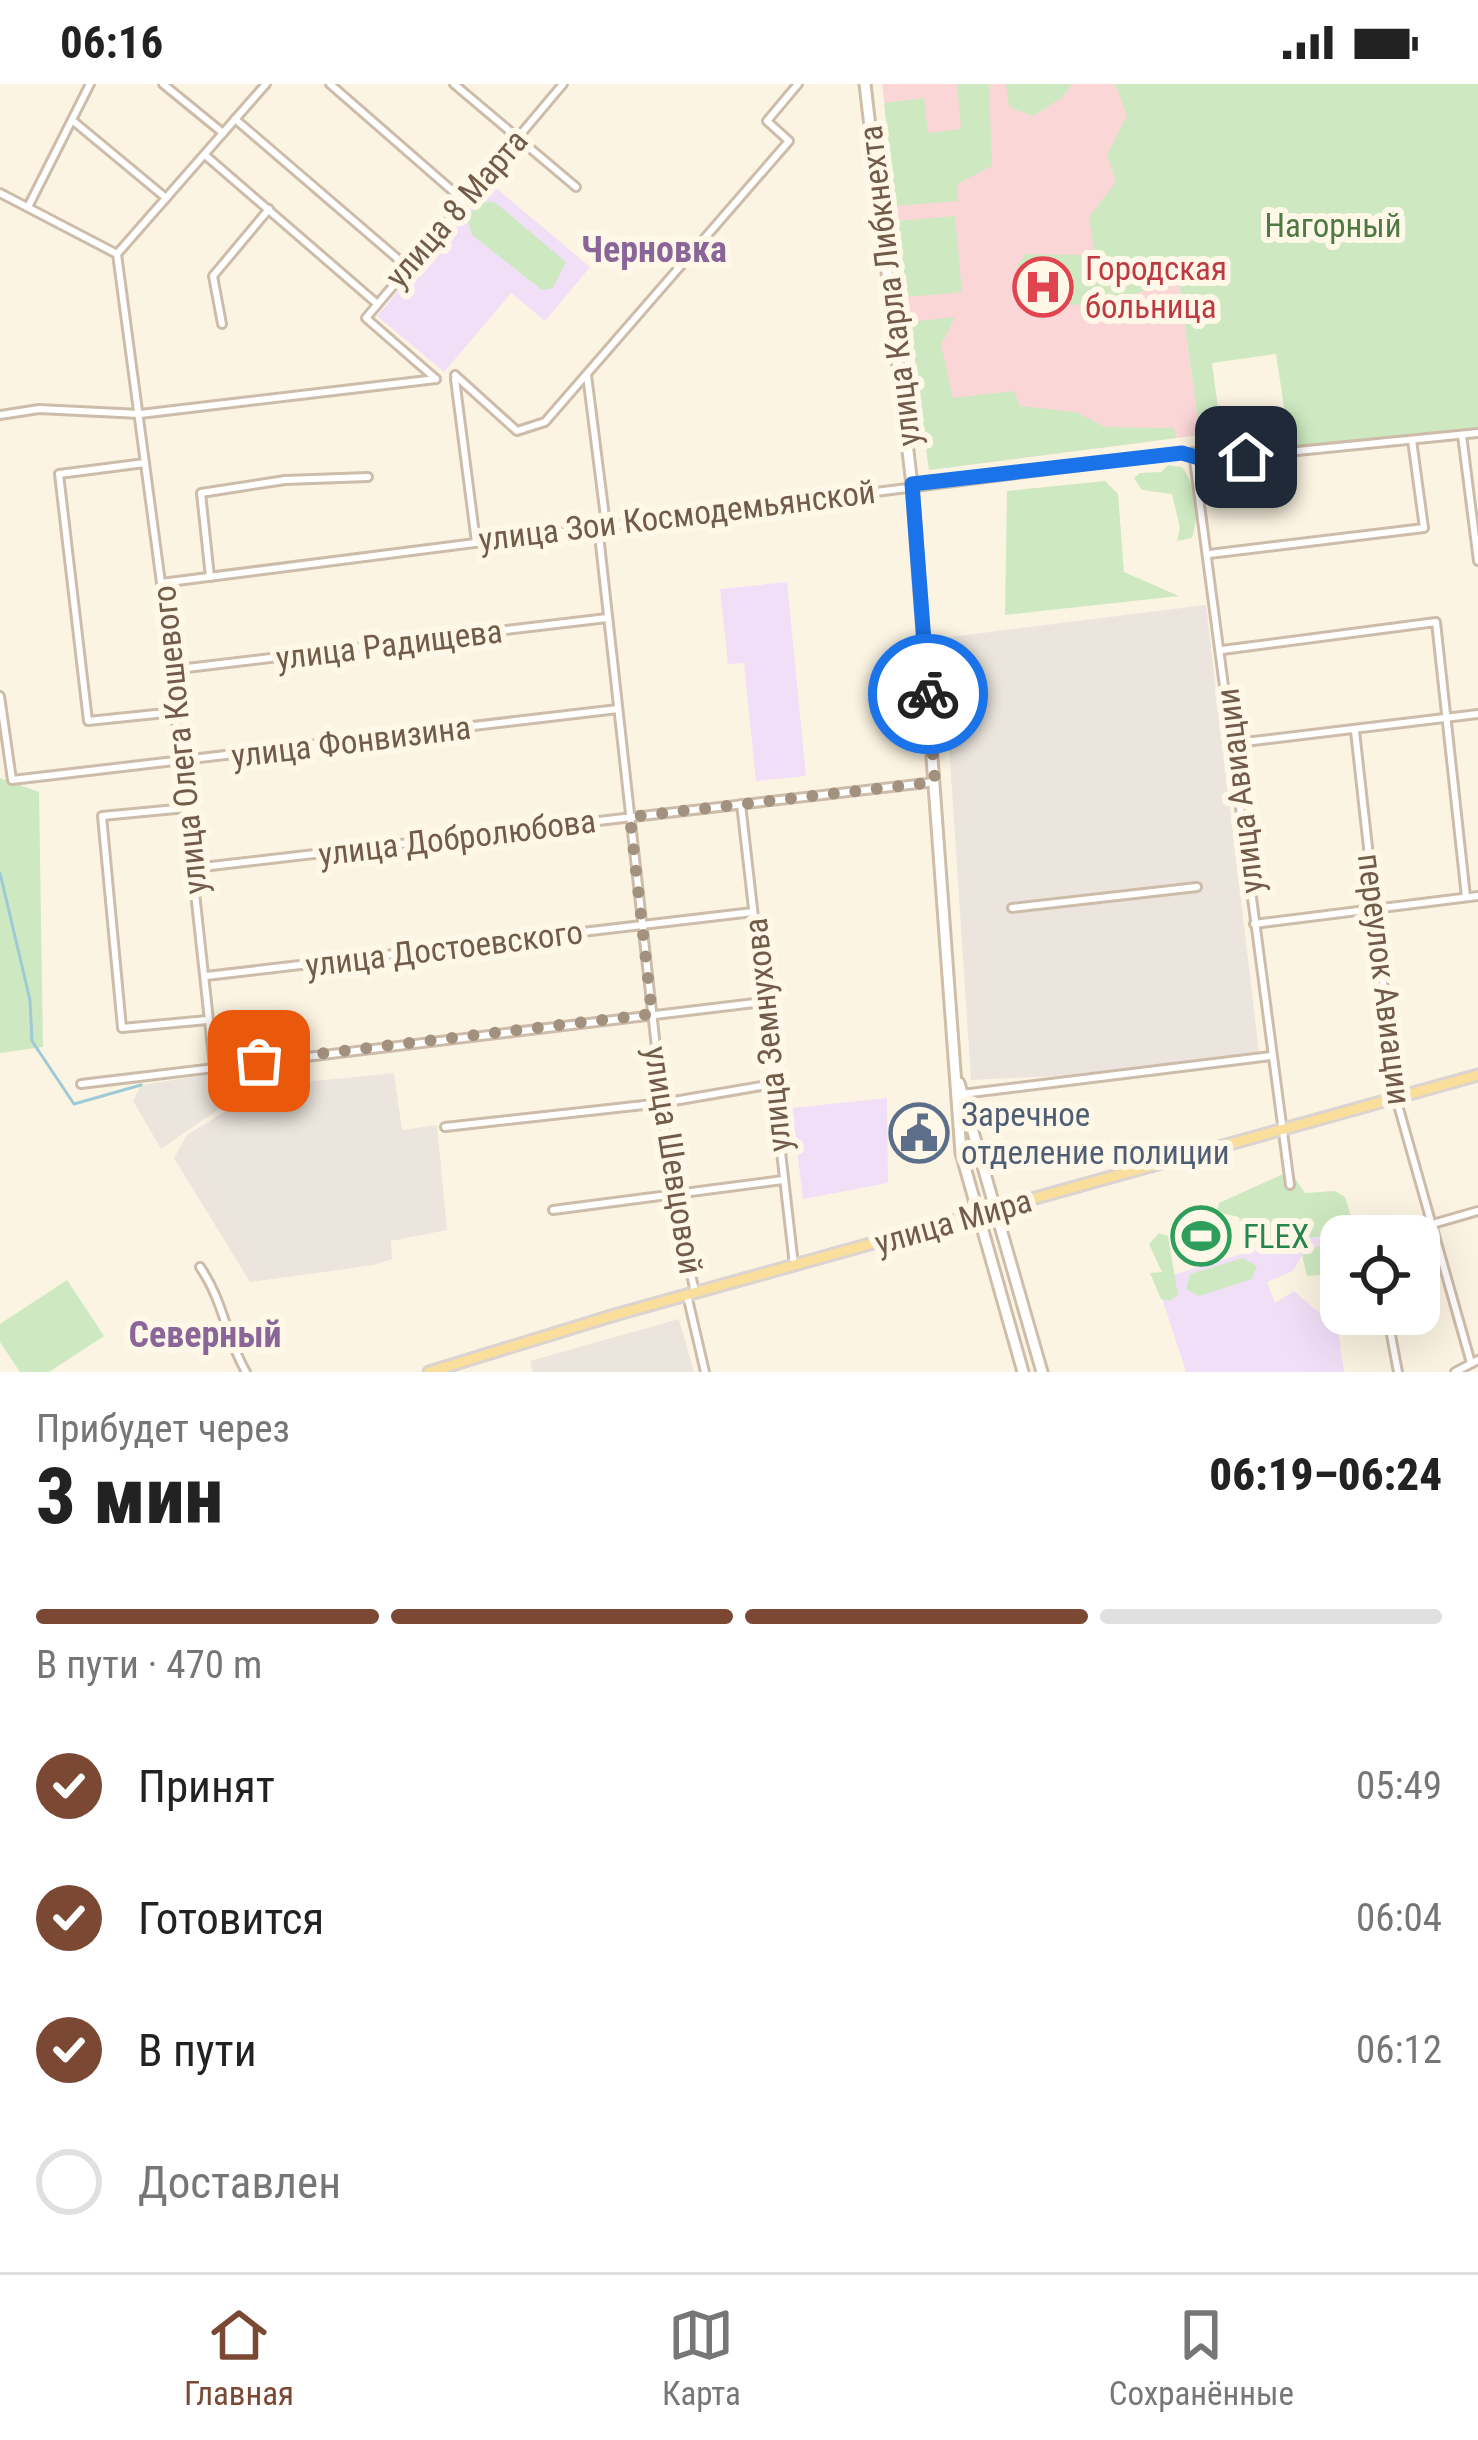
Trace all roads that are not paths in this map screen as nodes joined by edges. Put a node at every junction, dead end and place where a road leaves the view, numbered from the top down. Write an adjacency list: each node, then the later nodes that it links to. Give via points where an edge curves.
1 (90, 84): 10 (street)
2 (163, 84): 11 (street)
3 (266, 84): 9 (street)
4 (330, 84): 17 (street)
5 (454, 84): 12 (street)
6 (563, 84): 12 (street, улица 8 Марта)
7 (798, 84): 24 (street, via 767,121 789,141)
8 (865, 84): 33 (main road, улица Карла Либкнехта)
9 (235, 119): 11 (street); 21 (street)
10 (72, 120): 16 (street); 18 (street)
11 (223, 133): 13 (street)
12 (517, 137): 14 (street); 17 (street, улица 8 Марта)
13 (204, 154): 16 (street); 19 (street)
14 (576, 187)
15 (0, 193): 18 (street)
16 (166, 198): 20 (street)
17 (463, 200): 21 (street, улица 8 Марта)
18 (28, 207): 20 (street)
19 (268, 209): 22 (street); 23 (street, via 213,275)
20 (116, 254): 25 (street, улица Олега Кошевого)
21 (405, 266): 22 (street, улица 8 Марта)
22 (374, 302): 25 (street, улица 8 Марта, via 366,318 436,379)
23 (222, 324)
24 (587, 376): 34 (street, улица Шевцовой); 35 (street, via 545,422 518,431 455,375)
25 (140, 414): 26 (street); 31 (street, улица Олега Кошевого)
26 (0, 415)
27 (1478, 433): 28 (street, улица Зои Космодемьянской)
28 (1462, 435): 29 (street, улица Зои Космодемьянской); 37 (street)
29 (1412, 440): 30 (street, улица Зои Космодемьянской, via 1206,460); 36 (street, via 1424,528)
30 (1193, 452): 33 (street, улица Зои Космодемьянской); 36 (street, улица Авиации)
31 (145, 463): 39 (street, улица Олега Кошевого); 45 (street, via 59,474 88,721)
32 (368, 477): 38 (street, via 201,493)
33 (912, 484): 34 (street, улица Зои Космодемьянской); 51 (main road, улица Карла Либкнехта)
34 (602, 525): 35 (street, улица Зои Космодемьянской); 40 (street, улица Шевцовой)
35 (476, 542): 38 (street, улица Зои Космодемьянской)
36 (1209, 554): 41 (street, улица Авиации)
37 (1478, 561)
38 (210, 577): 39 (street, улица Зои Космодемьянской)
39 (161, 583): 42 (street, улица Олега Кошевого)
40 (608, 618): 42 (street, улица Радищева); 44 (street, улица Шевцовой)
41 (1222, 650): 47 (street, via 1436,622); 49 (street, улица Авиации)
42 (170, 670): 45 (street, улица Олега Кошевого)
43 (0, 696): 50 (street, улица Фонвизина, via 12,780)
44 (618, 710): 50 (street, улица Фонвизина); 54 (street, улица Шевцовой)
45 (175, 712): 50 (street, улица Олега Кошевого)
46 (1478, 714): 47 (street)
47 (1446, 717): 48 (street); 58 (street)
48 (1355, 731): 49 (street); 60 (street, переулок Авиации)
49 (1236, 743): 62 (street, улица Авиации)
50 (180, 760): 53 (street, улица Олега Кошевого)
51 (935, 782): 52 (street, улица Добролюбова); 69 (main road, улица Карла Либкнехта)
52 (741, 804): 54 (street, улица Добролюбова); 61 (street, улица Земнухова)
53 (186, 808): 55 (street, улица Олега Кошевого); 67 (street, via 102,816 122,1028)
54 (630, 817): 55 (street, улица Добролюбова); 63 (street, улица Шевцовой)
55 (194, 868): 64 (street, улица Олега Кошевого)
56 (1198, 887): 59 (street)
57 (1478, 896): 58 (street)
58 (1466, 897): 60 (street)
59 (1012, 908)
60 (1375, 910): 62 (street); 75 (street, переулок Авиации)
61 (753, 912): 63 (street, улица Достоевского); 65 (street, улица Земнухова)
62 (1254, 924): 68 (street, улица Авиации)
63 (643, 925): 64 (street, улица Достоевского); 66 (street, улица Шевцовой)
64 (206, 976): 67 (street, улица Олега Кошевого)
65 (763, 1002): 66 (street); 73 (street, улица Земнухова)
66 (652, 1014): 70 (street); 76 (street, улица Шевцовой)
67 (207, 1020): 70 (street, улица Олега Кошевого)
68 (1271, 1056): 74 (street); 78 (street, улица Авиации)
69 (952, 1062): 74 (main road, улица Карла Либкнехта); 85 (main road, улица Карла Либкнехта, via 961,1154)
70 (214, 1066): 72 (street)
71 (1478, 1075): 75 (main road, улица Мира)
72 (82, 1084)
73 (772, 1084): 76 (street); 79 (street, улица Земнухова)
74 (962, 1094): 82 (main road, улица Карла Либкнехта)
75 (1396, 1098): 78 (main road, улица Мира); 86 (street, переулок Авиации)
76 (662, 1103): 77 (street); 81 (street, улица Шевцовой)
77 (446, 1126)
78 (1279, 1130): 80 (street, улица Авиации); 82 (main road, улица Мира)
79 (784, 1180): 81 (street); 89 (street, улица Земнухова)
80 (1291, 1185)
81 (672, 1192): 83 (street); 91 (street, улица Шевцовой)
82 (995, 1209): 85 (main road, улица Мира); 98 (main road, улица Карла Либкнехта)
83 (553, 1210)
84 (1478, 1211): 87 (street)
85 (978, 1214): 89 (main road, улица Мира); 97 (main road, улица Карла Либкнехта)
86 (1429, 1215)
87 (1440, 1222)
88 (1440, 1249): 93 (street, переулок Авиации)
89 (794, 1265): 91 (main road, улица Мира)
90 (200, 1267): 94 (street)
91 (691, 1294): 95 (main road, улица Мира); 96 (street, улица Шевцовой)
92 (1391, 1335): 99 (street)
93 (1475, 1361): 100 (street)
94 (246, 1372)
95 (429, 1372)
96 (705, 1372)
97 (1023, 1372)
98 (1042, 1372)
99 (1398, 1372)
100 (1455, 1372)

